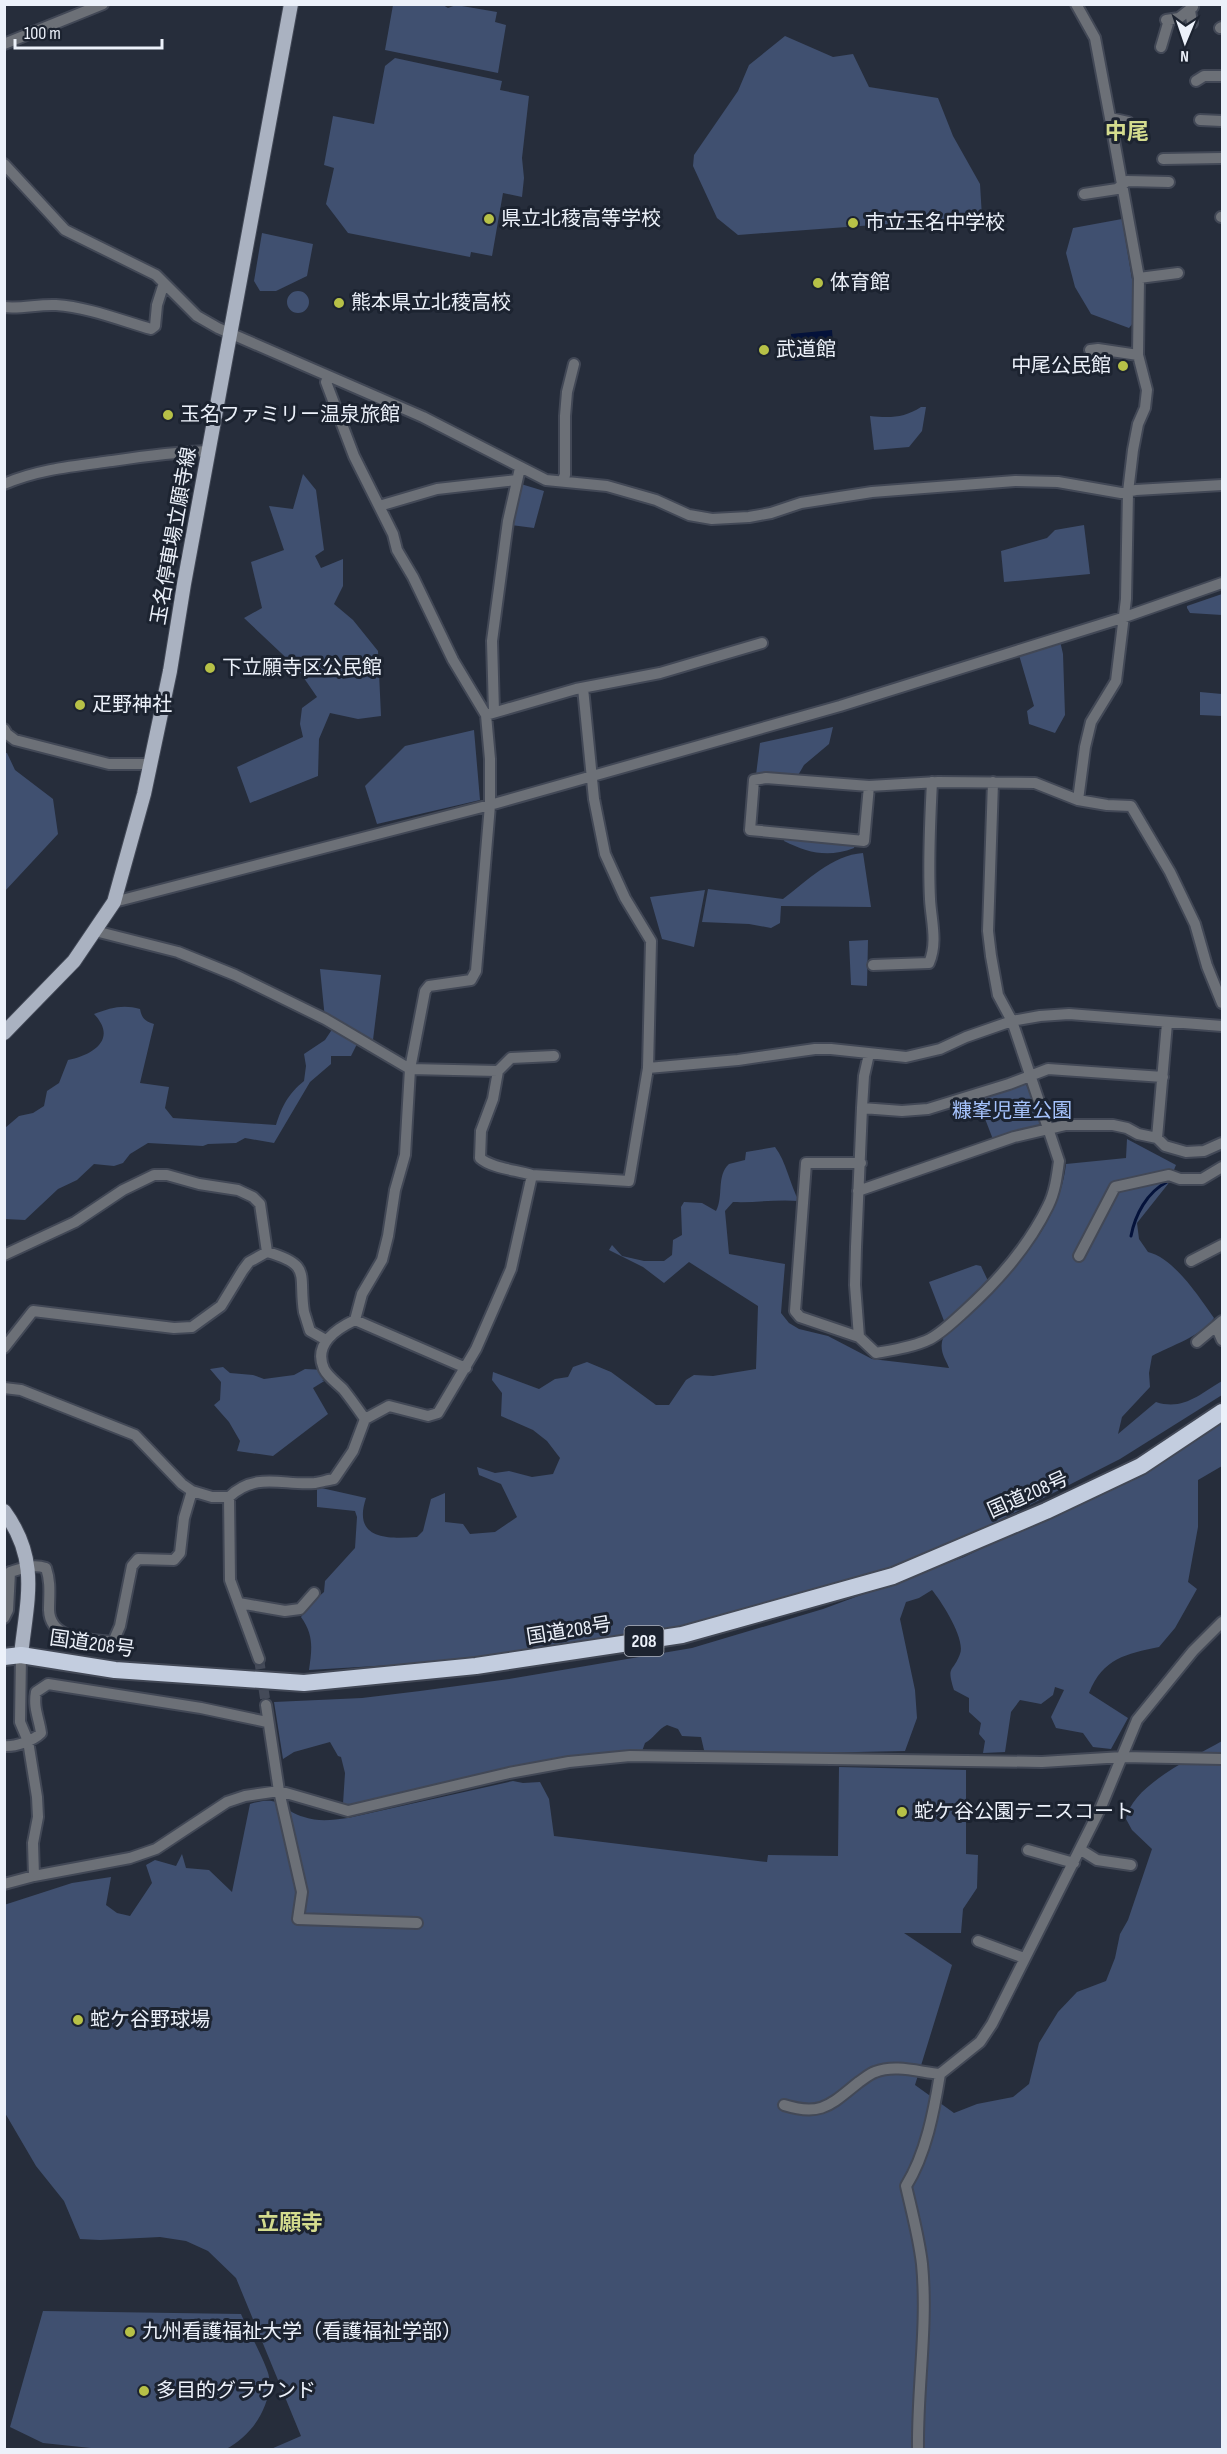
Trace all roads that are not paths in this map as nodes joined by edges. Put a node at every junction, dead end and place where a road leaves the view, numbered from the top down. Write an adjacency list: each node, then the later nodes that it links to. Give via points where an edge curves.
1 (103, 4): 5 (street)
2 (291, 4): 23 (main road, 玉名停車場立願寺線)
3 (1076, 4): 9 (street, via 1095,38)
4 (1192, 23): 6 (street, via 1192,8 1179,18 1167,20)
5 (4, 44)
6 (1161, 47)
7 (1222, 76): 8 (street, via 1204,76)
8 (1196, 81)
9 (1110, 118): 12 (street); 17 (street)
10 (1200, 120): 11 (street)
11 (1222, 121)
12 (1128, 122)
13 (1222, 158): 14 (street)
14 (1163, 159)
15 (4, 164): 21 (street, via 65,230 156,275)
16 (1169, 182): 17 (street)
17 (1122, 184): 18 (street, via 1117,189); 20 (street)
18 (1084, 194)
19 (1178, 273): 20 (street)
20 (1139, 278): 25 (street)
21 (164, 283): 22 (street, via 155,326 150,329 56,305); 23 (street, via 197,316)
22 (4, 307)
23 (231, 334): 27 (street); 28 (main road, 玉名停車場立願寺線)
24 (1090, 350): 25 (street)
25 (1138, 354): 34 (street, via 1147,390)
26 (574, 364): 31 (street, via 567,392)
27 (328, 377): 29 (street, via 433,422); 35 (street, via 326,382 354,456)
28 (208, 451): 32 (street, via 69,466 36,472); 42 (main road, 玉名停車場立願寺線)
29 (520, 468): 30 (street); 31 (street, via 546,480)
30 (517, 480): 35 (street, via 437,489); 40 (street, via 497,595)
31 (562, 481): 34 (street, via 606,486 656,500 689,515 712,519 749,517 801,503 872,492 1016,481 1058,482)
32 (4, 484)
33 (1222, 485): 34 (street)
34 (1128, 492): 37 (street, via 1126,599)
35 (379, 506): 40 (street, via 453,660)
36 (1222, 583): 37 (street)
37 (1122, 618): 43 (street, via 840,706); 47 (street, via 1116,681 1091,722)
38 (762, 643): 39 (street, via 660,673)
39 (583, 688): 40 (street); 43 (street)
40 (490, 713): 48 (street)
41 (4, 729): 42 (street, via 15,740 109,764)
42 (151, 764): 49 (main road, 玉名停車場立願寺線)
43 (593, 776): 48 (street); 59 (street, via 605,854 651,941)
44 (932, 782): 45 (street); 46 (street); 51 (street, via 932,955 929,963)
45 (993, 782): 47 (street, via 1035,783); 53 (street, via 988,931 998,995)
46 (869, 786): 46 (street, via 864,841 750,830 754,780)
47 (1078, 800): 52 (street, via 1131,806 1196,924)
48 (490, 805): 49 (street); 60 (street, via 476,971 471,980 429,986 425,992)
49 (114, 902): 50 (main road, 玉名停車場立願寺線)
50 (95, 931): 56 (main road, 玉名停車場立願寺線, via 58,980); 60 (street, via 178,952 235,975 325,1019)
51 (873, 965)
52 (1222, 1003)
53 (1012, 1021): 54 (street, via 1069,1014); 57 (street, via 940,1049 906,1057); 62 (street)
54 (1167, 1023): 55 (street); 63 (street)
55 (1222, 1026)
56 (4, 1034)
57 (869, 1054): 59 (street, via 815,1049); 64 (street)
58 (554, 1056): 61 (street, via 511,1058)
59 (648, 1068): 70 (street, via 629,1181)
60 (410, 1070): 61 (street); 77 (street, via 405,1155 388,1236 382,1260 362,1294)
61 (498, 1071): 70 (street, via 481,1131 480,1158 488,1165)
62 (1030, 1075): 63 (street, via 1048,1069); 64 (street, via 928,1109); 65 (street)
63 (1163, 1077): 66 (street)
64 (862, 1108): 68 (street)
65 (1048, 1128): 66 (street, via 1113,1125); 71 (street); 79 (street, via 1059,1161 1052,1197 1020,1253 1002,1275 929,1339 876,1353)
66 (1157, 1138): 67 (street, via 1165,1146 1186,1152)
67 (1222, 1143)
68 (861, 1162): 71 (street); 79 (street, via 806,1163 795,1311 800,1317)
69 (1222, 1167): 75 (street, via 1202,1179 1169,1176 1115,1187)
70 (532, 1175): 84 (street, via 511,1269)
71 (858, 1191): 79 (street, via 855,1285)
72 (1222, 1245): 76 (street)
73 (267, 1252): 74 (street, via 260,1204 254,1197 167,1174 154,1175 123,1190 75,1222); 80 (street, via 289,1259 301,1271 304,1312 310,1330); 83 (street, via 249,1262 221,1306 192,1327 33,1311)
74 (4, 1255)
75 (1079, 1256)
76 (1191, 1261)
77 (355, 1320): 80 (street); 84 (street)
78 (1219, 1323): 81 (street); 82 (street)
79 (859, 1337)
80 (326, 1340): 87 (street, via 321,1351 325,1370)
81 (1222, 1340)
82 (1197, 1342)
83 (4, 1348)
84 (466, 1368): 87 (street, via 438,1413 428,1416 389,1406)
85 (4, 1388): 88 (street, via 21,1390 135,1435)
86 (1222, 1412): 97 (highway, 国道208号 / 208, via 1141,1466 893,1576 682,1635 476,1666 304,1683 116,1670)
87 (365, 1419): 89 (street, via 353,1451 334,1479 314,1483 266,1480 236,1490)
88 (192, 1491): 89 (street); 91 (street, via 180,1553 174,1560 138,1559 132,1566 113,1642 57,1631 49,1614 46,1569)
89 (229, 1497): 93 (street, via 230,1581)
90 (4, 1510): 91 (main road, via 22,1540)
91 (29, 1566): 94 (street, via 10,1572); 97 (main road)
92 (314, 1593): 93 (street, via 300,1609 285,1611)
93 (239, 1603): 98 (street)
94 (4, 1618)
95 (1222, 1622): 103 (street, via 1137,1720)
96 (4, 1644): 97 (highway, 国道208号 / 208)
97 (13, 1656): 101 (street, via 20,1722)
98 (259, 1659)
99 (266, 1705): 100 (street)
100 (267, 1722): 101 (street, via 48,1684 36,1692 34,1707 41,1733); 105 (street)
101 (28, 1741): 102 (street); 110 (street, via 38,1797)
102 (4, 1746)
103 (1123, 1757): 104 (street); 105 (street, via 1042,1761 630,1756 509,1773 348,1811); 107 (street)
104 (1222, 1759)
105 (279, 1791): 110 (street, via 227,1802 156,1849 130,1858); 112 (street, via 302,1892 298,1919)
106 (1028, 1850): 108 (street)
107 (1080, 1850): 108 (street); 109 (street, via 1097,1860)
108 (1074, 1863): 114 (street)
109 (1131, 1865)
110 (34, 1876): 111 (street)
111 (4, 1884)
112 (417, 1923)
113 (978, 1941): 114 (street)
114 (1024, 1958): 115 (street, via 980,2042)
115 (940, 2074): 116 (street, via 893,2068 874,2072 824,2107 809,2110); 117 (street, via 916,2170 906,2186 922,2273 924,2316)
116 (784, 2105)
117 (918, 2450)

